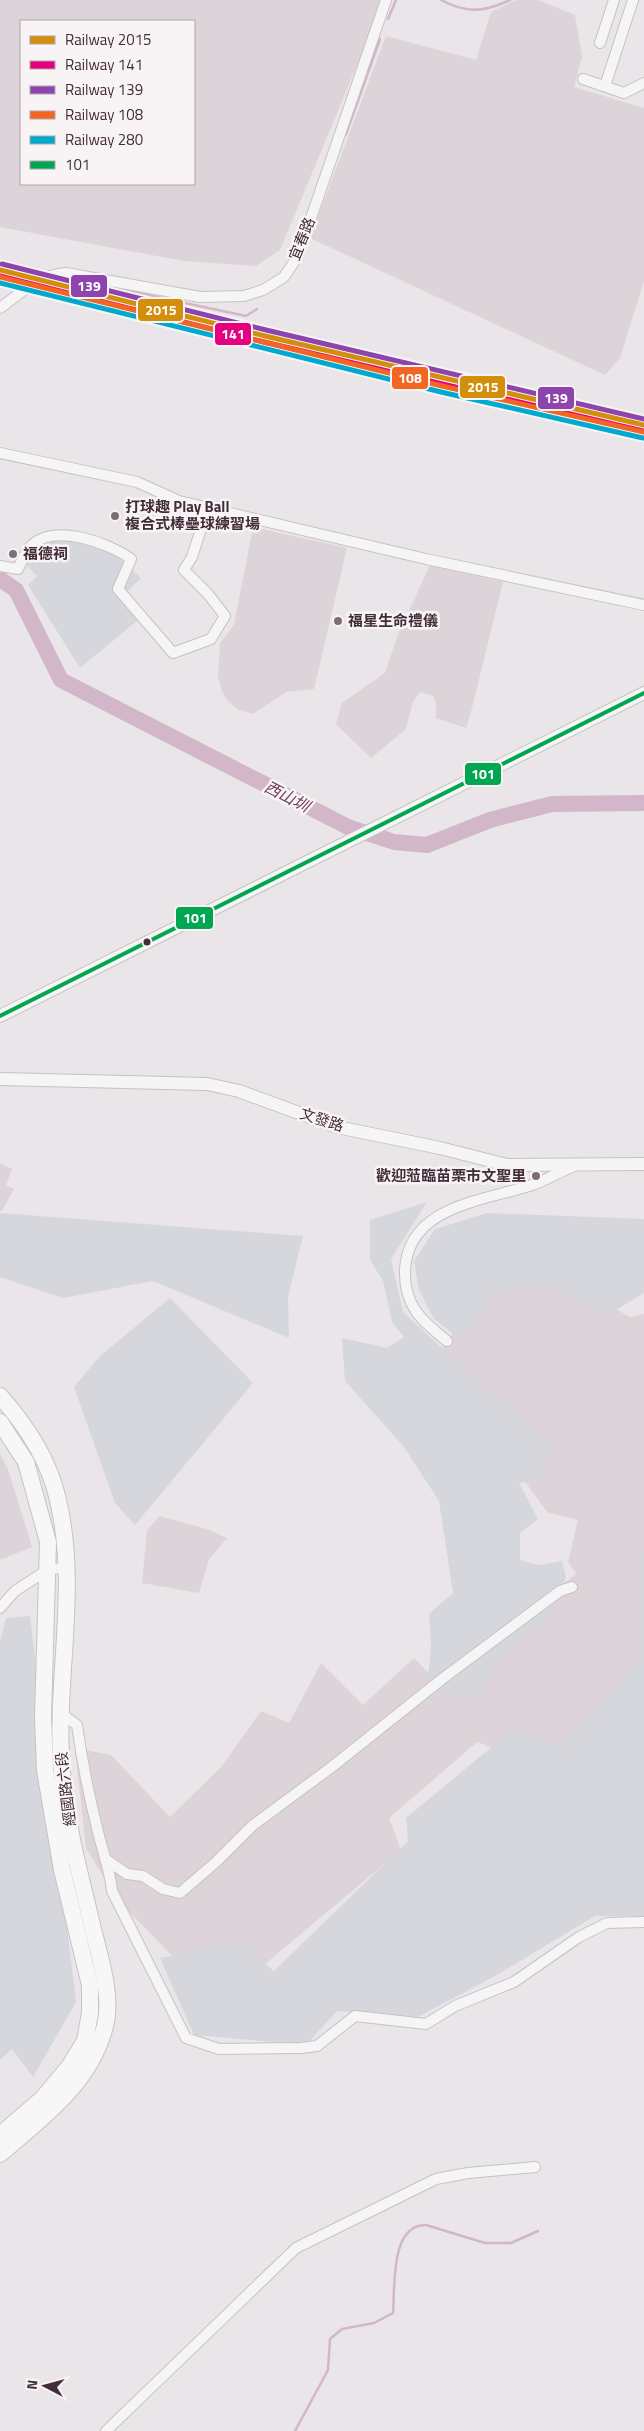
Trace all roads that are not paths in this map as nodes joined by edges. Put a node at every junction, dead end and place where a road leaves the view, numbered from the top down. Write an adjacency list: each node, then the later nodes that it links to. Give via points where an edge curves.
1 (386, 0): 10 (street, 宜春路, via 298,256 284,277 263,290 244,296 200,296 66,273 52,274 39,279)
2 (614, 0): 4 (street)
3 (633, 0): 5 (street)
4 (609, 13): 5 (street); 6 (street)
5 (627, 19): 9 (street)
6 (600, 43)
7 (583, 79): 9 (street)
8 (644, 83): 9 (street, via 624,93)
9 (605, 86)
10 (0, 308)
11 (0, 453): 12 (street, via 137,482 179,501)
12 (208, 507): 13 (street, via 192,557 184,570 225,616 211,639 173,653 118,589 131,559 118,550 73,536 54,535 31,545 18,569); 14 (street, via 426,559)
13 (0, 566)
14 (644, 605)
15 (644, 693): 16 (street)
16 (0, 1016)
17 (0, 1078): 18 (street, 文發路, via 207,1084 239,1091 337,1127 507,1165)
18 (580, 1163): 19 (street, 文發路); 20 (street, via 531,1185 439,1214 418,1230 406,1254 405,1284 410,1304 421,1320)
19 (644, 1164)
20 (447, 1341)
21 (0, 1396): 23 (main road, 經國路六段, via 48,1468 57,1494)
22 (0, 1422): 24 (main road, 經國路六段, via 26,1462 48,1542)
23 (68, 1568): 24 (street); 27 (main road, 經國路六段, via 66,1648)
24 (49, 1569): 26 (street, via 15,1591); 27 (main road, 經國路六段)
25 (572, 1587): 28 (street, via 560,1592 442,1679 334,1766 252,1826 180,1892 163,1889 143,1876 127,1874)
26 (0, 1608)
27 (51, 1711): 28 (street, via 77,1725 84,1776); 30 (main road, 經國路六段, via 45,1770 62,1870 90,1985 90,2013 85,2041 69,2067 43,2098); 31 (main road, 經國路六段, via 75,1852 105,1988 106,2024 99,2048 82,2077 55,2106)
28 (104, 1858): 29 (street, via 111,1874 112,1892 186,2038 219,2048 317,2046 355,2016 426,2024 455,2006 514,1982 579,1937 607,1923)
29 (644, 1922)
30 (0, 2135)
31 (0, 2154)
32 (535, 2167): 33 (street, via 468,2172 436,2179 296,2248)
33 (106, 2431)

